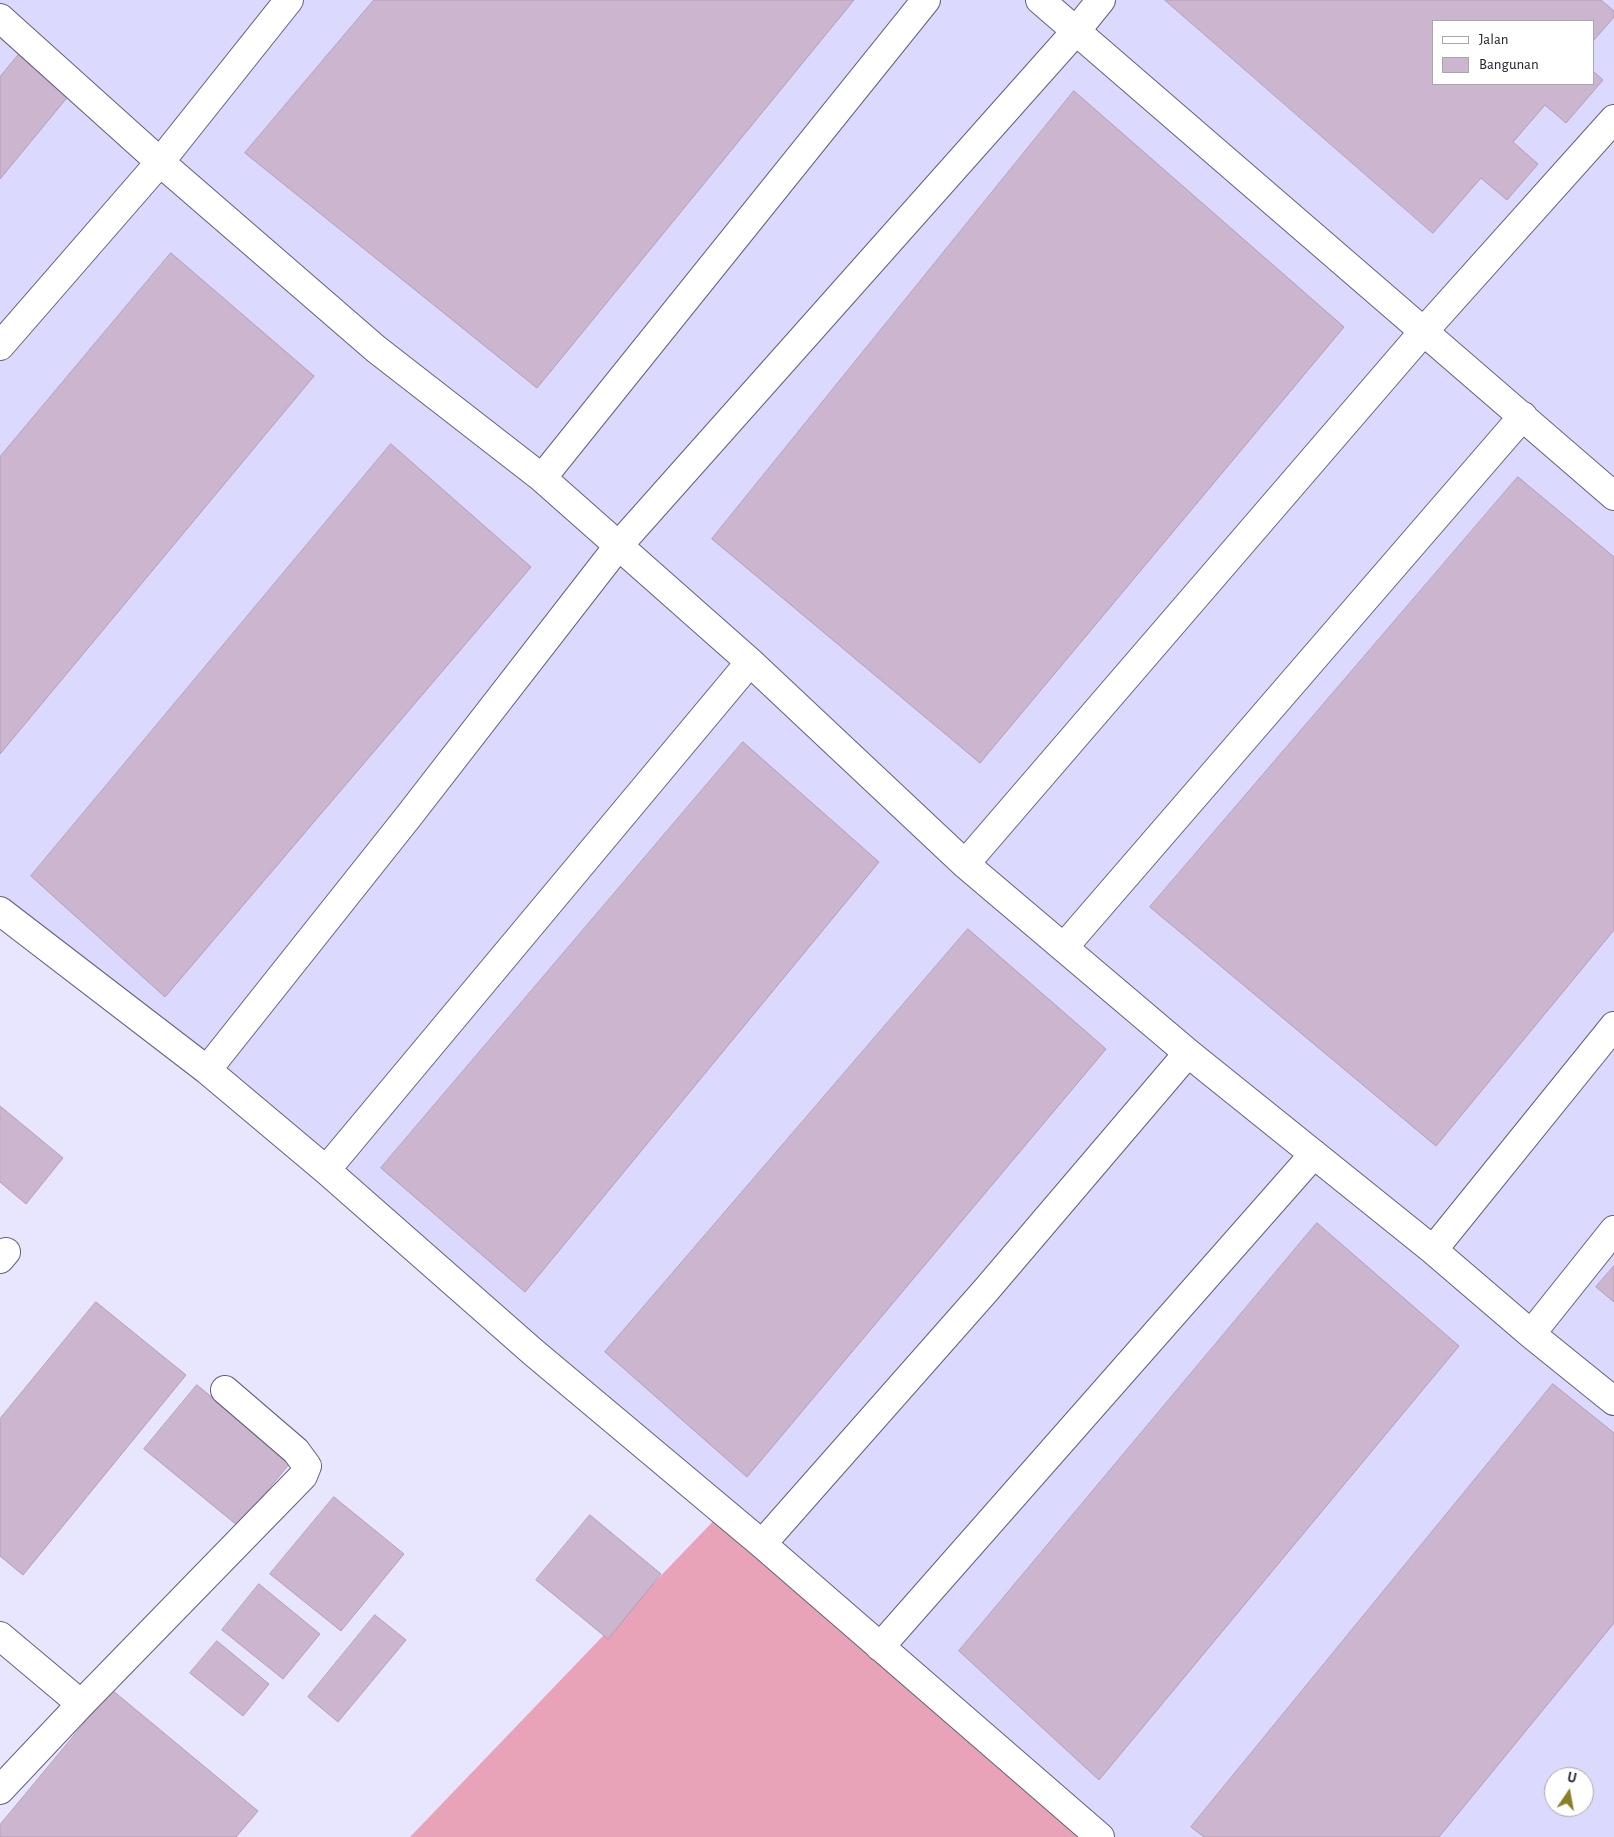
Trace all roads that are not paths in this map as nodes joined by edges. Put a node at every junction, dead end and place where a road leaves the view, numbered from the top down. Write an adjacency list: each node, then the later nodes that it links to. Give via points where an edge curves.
1 (289, 0): 8 (lane)
2 (926, 0): 12 (lane)
3 (1040, 0): 6 (lane)
4 (1101, 0): 6 (lane)
5 (0, 18): 8 (lane)
6 (1076, 32): 9 (lane); 14 (lane)
7 (1614, 119): 9 (lane)
8 (160, 162): 10 (lane); 12 (lane, via 376,349)
9 (1424, 331): 11 (lane); 16 (lane)
10 (0, 346)
11 (1523, 416): 13 (lane); 18 (lane)
12 (542, 478): 14 (lane)
13 (1614, 496)
14 (619, 545): 15 (lane); 21 (lane)
15 (750, 662): 16 (lane); 23 (lane)
16 (965, 864): 18 (lane)
17 (0, 910): 21 (lane)
18 (1064, 947): 20 (lane)
19 (1614, 1026): 25 (lane)
20 (1188, 1052): 22 (lane); 29 (lane, via 987,1289)
21 (207, 1070): 23 (lane)
22 (1314, 1154): 25 (lane); 31 (lane)
23 (326, 1170): 29 (lane, via 533,1352)
24 (1614, 1230): 26 (lane)
25 (1433, 1250): 26 (lane)
26 (1530, 1334): 28 (lane)
27 (225, 1390): 32 (lane, via 296,1451 307,1466 303,1476)
28 (1614, 1401)
29 (762, 1544): 31 (lane)
30 (0, 1636): 32 (lane)
31 (880, 1647): 34 (lane)
32 (81, 1704): 33 (lane)
33 (1, 1788)
34 (1100, 1837)

